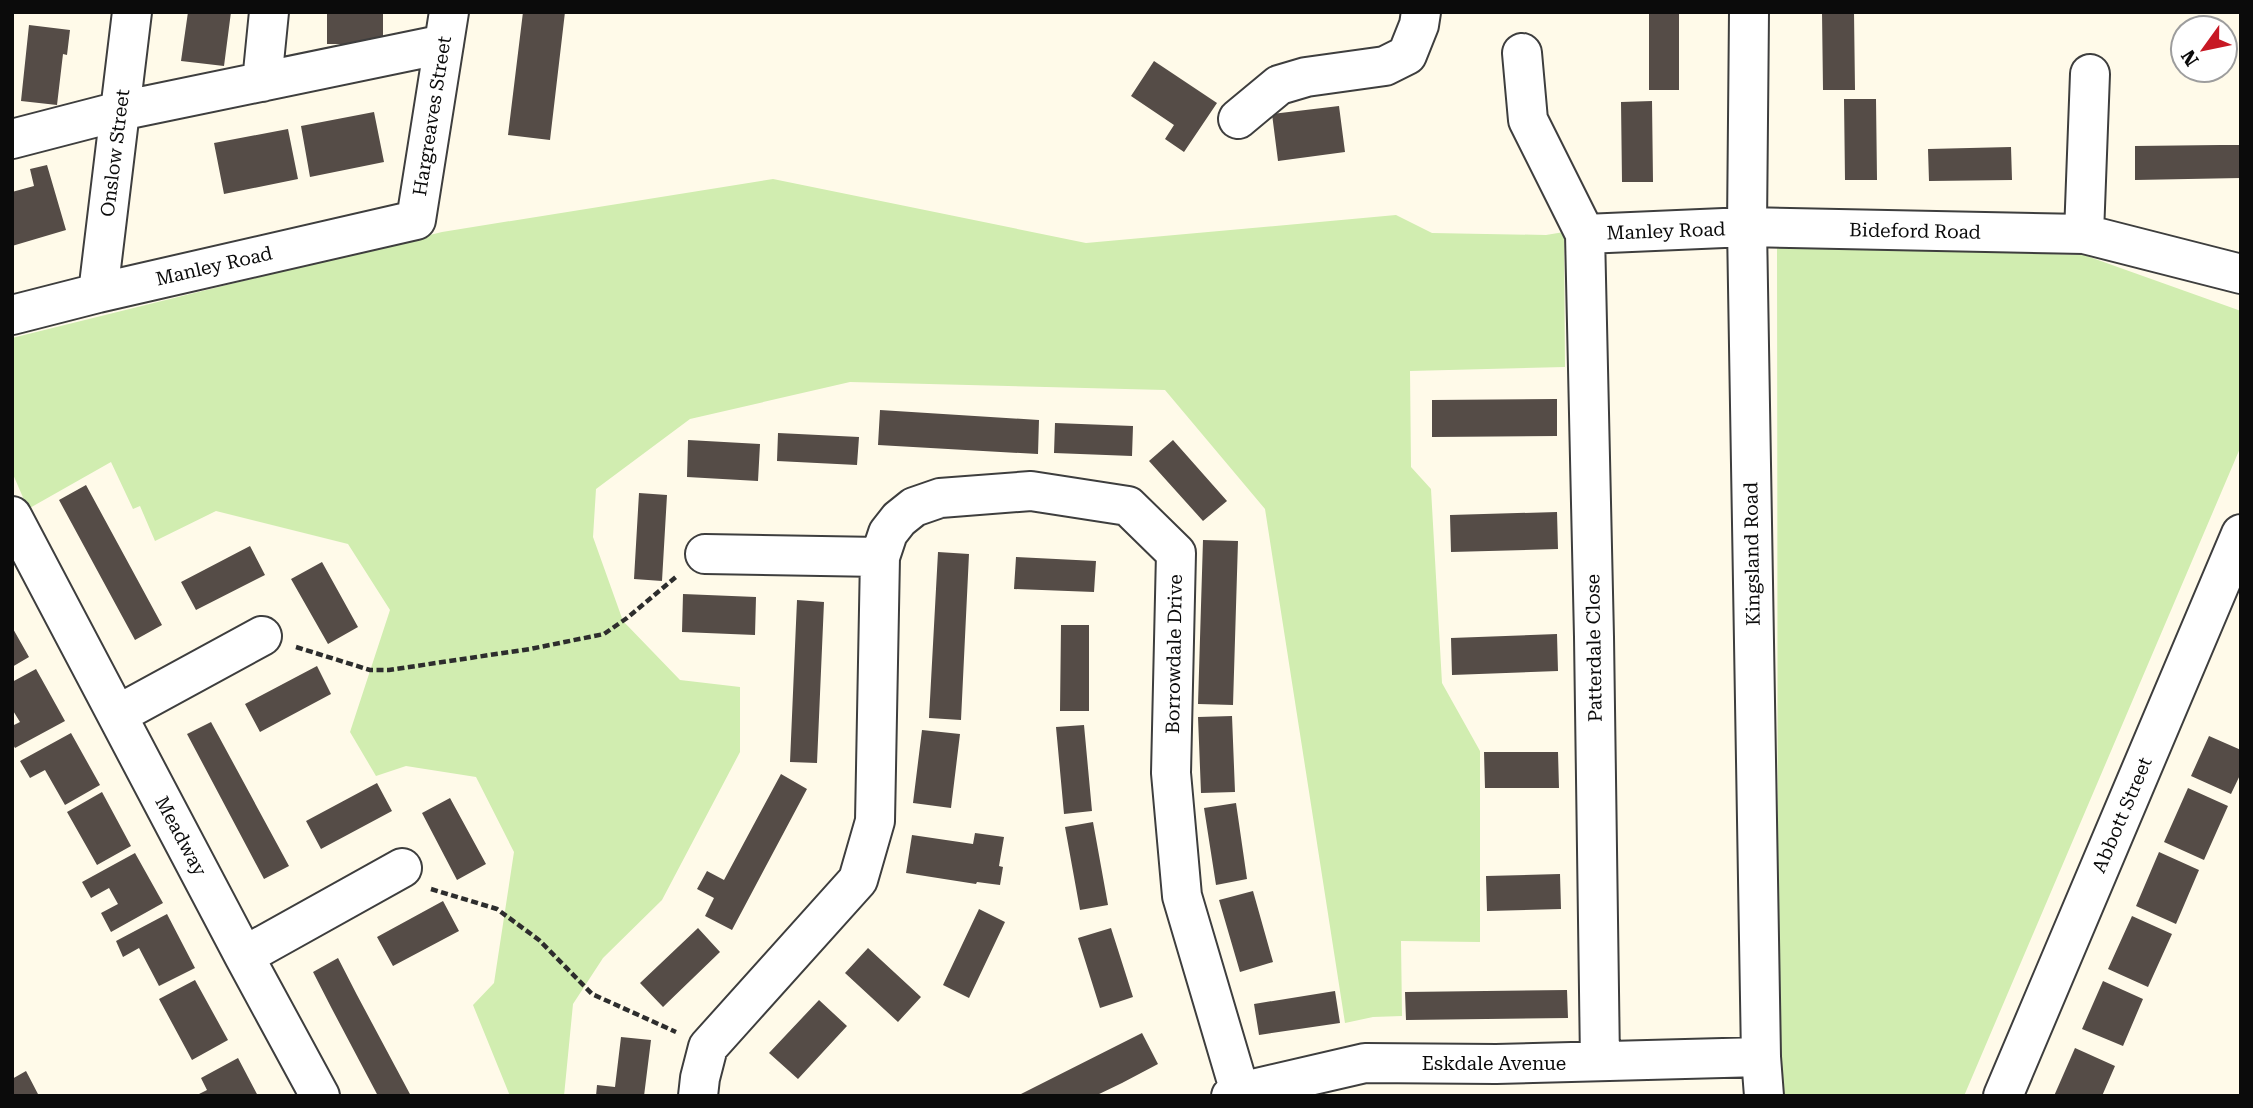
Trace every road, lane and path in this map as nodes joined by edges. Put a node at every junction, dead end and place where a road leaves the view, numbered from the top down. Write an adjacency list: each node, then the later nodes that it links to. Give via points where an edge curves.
1 (132, 12): 9 (street, Onslow Street)
2 (269, 12): 8 (street)
3 (1421, 12): 10 (street, via 1407,55 1385,66 1279,85)
4 (1749, 12): 13 (street, Kingsland Road)
5 (446, 28): 8 (street); 12 (street, Hargreaves Street)
6 (1522, 53): 14 (street, via 1528,120)
7 (2090, 74): 15 (street)
8 (262, 82): 9 (street)
9 (120, 111): 11 (street); 17 (street, Onslow Street)
10 (1237, 119)
11 (12, 139)
12 (416, 220): 17 (street, Manley Road)
13 (1747, 227): 14 (street, Manley Road); 15 (street, Bideford Road); 28 (street, Kingsland Road)
14 (1585, 234): 29 (street, Patterdale Close)
15 (2084, 234): 16 (street, Bideford Road)
16 (2241, 274)
17 (98, 293): 18 (street, Manley Road)
18 (12, 315)
19 (12, 516): 24 (street, Meadway)
20 (2241, 534): 36 (street, Abbott Street)
21 (705, 554): 22 (street); 23 (path, via 604,634 530,649 370,670)
22 (880, 557): 27 (street, Borrowdale Drive, via 875,821 859,880); 32 (street, Borrowdale Drive, via 888,533 914,507 940,498 1031,491 1128,506 1176,553 1171,773 1182,896)
23 (262, 636): 24 (street)
24 (117, 715): 26 (street, Meadway)
25 (402, 868): 26 (street); 27 (path, via 421,886 497,909 539,940 592,994)
26 (244, 956): 33 (street, Meadway)
27 (708, 1047): 34 (street, Borrowdale Drive)
28 (1761, 1057): 29 (street, Eskdale Avenue); 35 (street, Kingsland Road)
29 (1600, 1061): 30 (street, Eskdale Avenue)
30 (1496, 1080): 31 (street, Eskdale Avenue, via 1365,1063)
31 (1348, 1081): 32 (street, Eskdale Avenue)
32 (1236, 1094)
33 (320, 1096)
34 (698, 1096)
35 (1764, 1096)
36 (2003, 1096)

